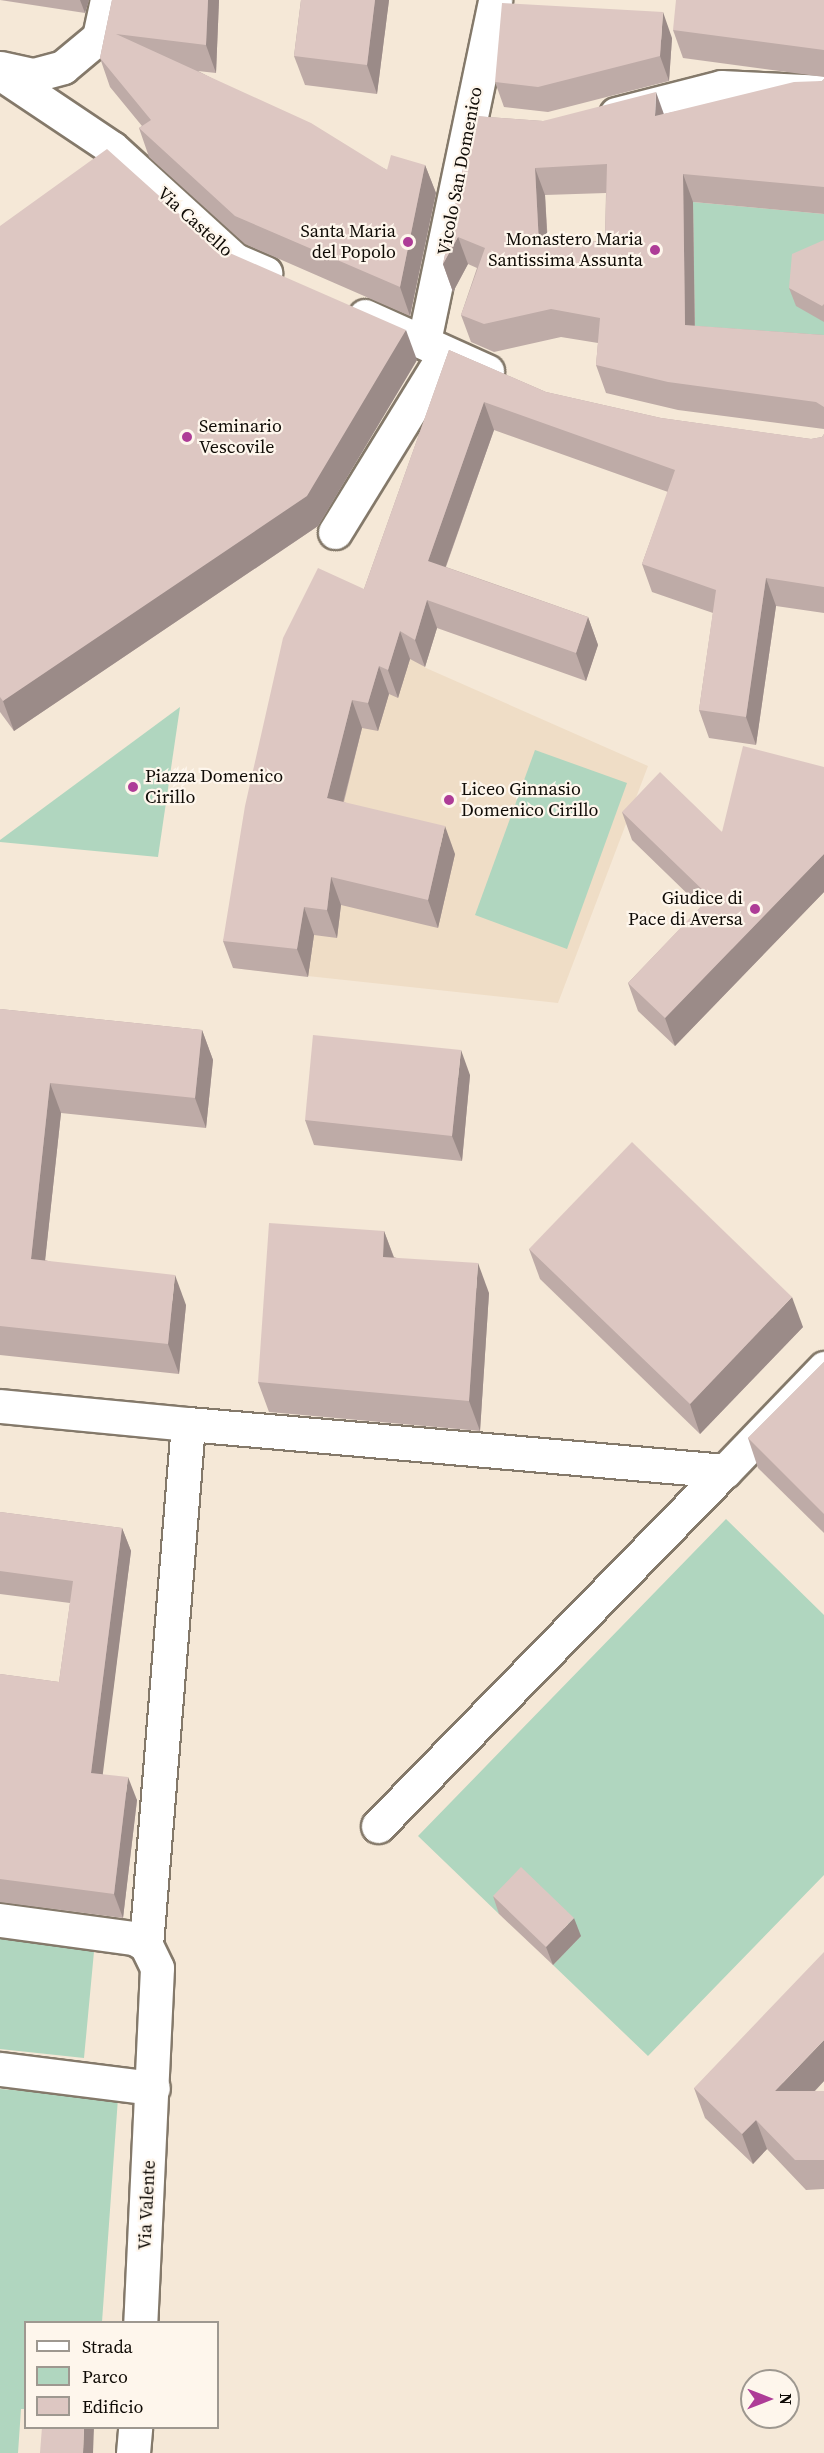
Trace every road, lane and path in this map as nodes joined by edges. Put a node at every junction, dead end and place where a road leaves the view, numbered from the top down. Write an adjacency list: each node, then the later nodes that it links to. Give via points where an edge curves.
1 (107, 0): 3 (street, via 99,37 63,67 34,75)
2 (495, 0): 8 (street, Vicolo San Domenico, via 486,120)
3 (0, 71): 6 (street, Via Castello, via 112,148 235,260)
4 (824, 92): 5 (street, via 721,87)
5 (581, 123)
6 (298, 287)
7 (340, 305): 8 (street)
8 (435, 347): 9 (street); 10 (street, Vicolo San Domenico)
9 (519, 385)
10 (335, 532)
11 (824, 1368): 14 (street)
12 (0, 1406): 13 (street)
13 (188, 1424): 14 (street); 17 (street)
14 (725, 1471): 15 (street)
15 (378, 1826)
16 (0, 1920): 17 (street, via 107,1933)
17 (146, 1945): 19 (street, Via Valente, via 157,1968)
18 (0, 2069): 19 (street)
19 (153, 2088): 20 (street, Via Valente)
20 (140, 2321)
21 (135, 2429): 22 (street)
22 (133, 2453)

